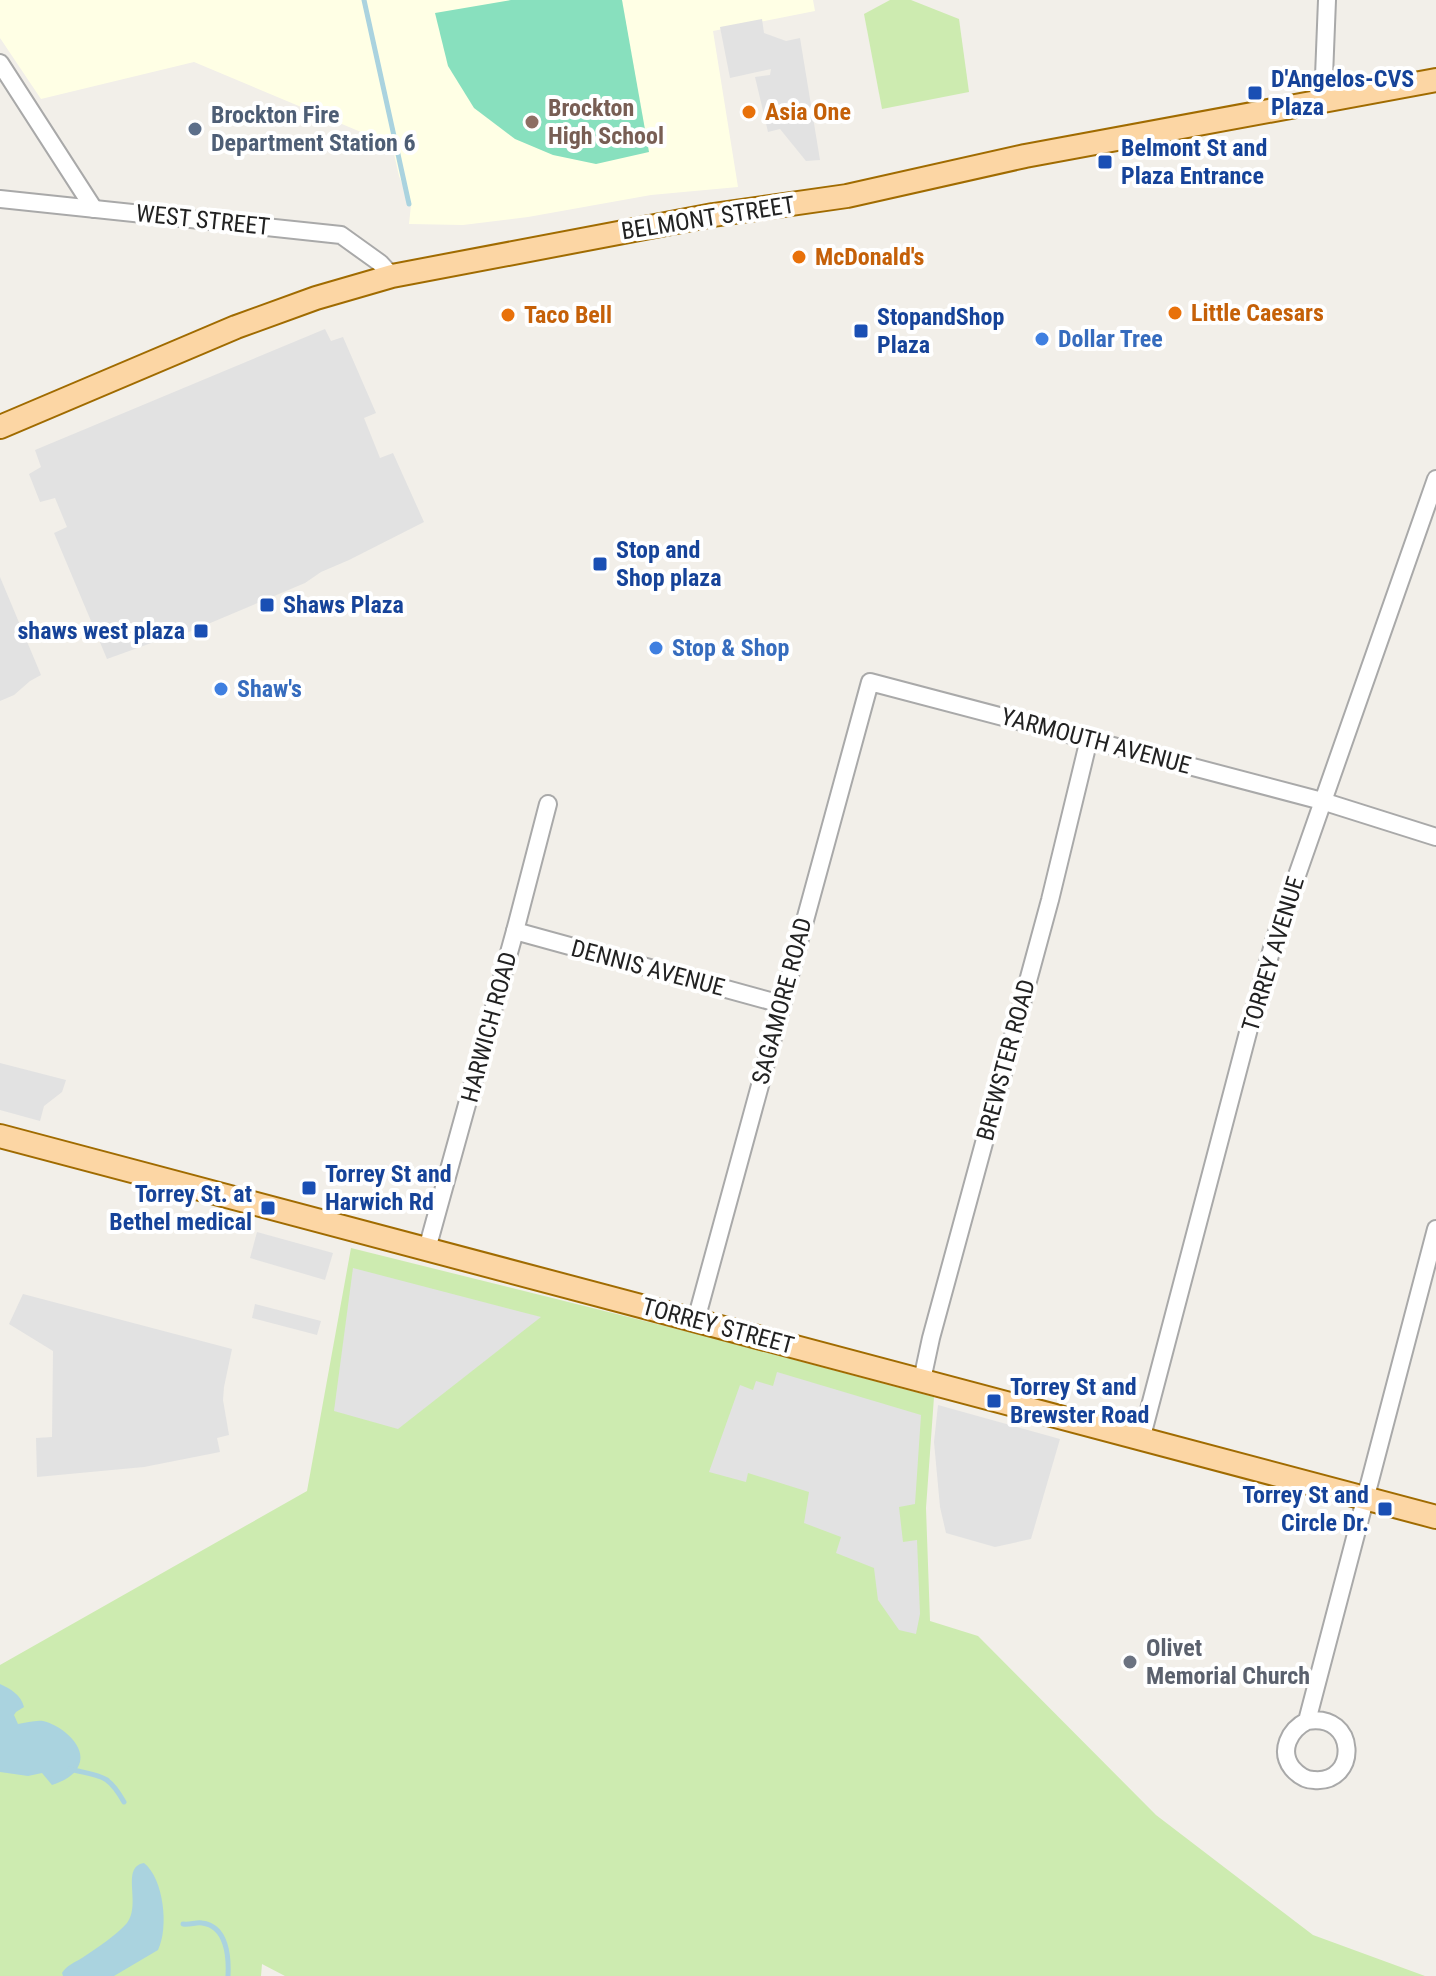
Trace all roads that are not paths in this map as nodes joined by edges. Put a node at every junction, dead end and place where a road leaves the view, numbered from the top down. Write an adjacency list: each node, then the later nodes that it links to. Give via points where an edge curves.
1 (1327, 0): 4 (street)
2 (0, 63): 6 (street)
3 (1436, 80): 4 (main road, BELMONT STREET)
4 (1323, 102): 7 (main road, BELMONT STREET, via 1025,156 847,196 713,215)
5 (0, 199): 6 (street, WEST STREET)
6 (94, 209): 7 (street, WEST STREET, via 341,235)
7 (392, 276): 8 (main road, BELMONT STREET, via 249,322)
8 (0, 427)
9 (1436, 479): 12 (street, TORREY AVENUE)
10 (870, 682): 11 (street, YARMOUTH AVENUE); 16 (street, SAGAMORE ROAD)
11 (1089, 739): 12 (street, YARMOUTH AVENUE); 21 (street, BREWSTER ROAD)
12 (1322, 801): 14 (street, YARMOUTH AVENUE); 22 (street, TORREY AVENUE, via 1259,994)
13 (548, 804): 15 (street, HARWICH ROAD)
14 (1436, 837)
15 (515, 931): 16 (street, DENNIS AVENUE); 19 (street, HARWICH ROAD)
16 (781, 1004): 20 (street, SAGAMORE ROAD)
17 (0, 1136): 19 (main road, TORREY STREET)
18 (1436, 1229): 23 (street)
19 (427, 1249): 20 (main road, TORREY STREET)
20 (696, 1320): 21 (main road, TORREY STREET)
21 (922, 1380): 22 (main road, TORREY STREET)
22 (1141, 1440): 23 (main road, TORREY STREET)
23 (1364, 1499): 24 (main road, TORREY STREET); 25 (street)
24 (1436, 1517)
25 (1307, 1721)

